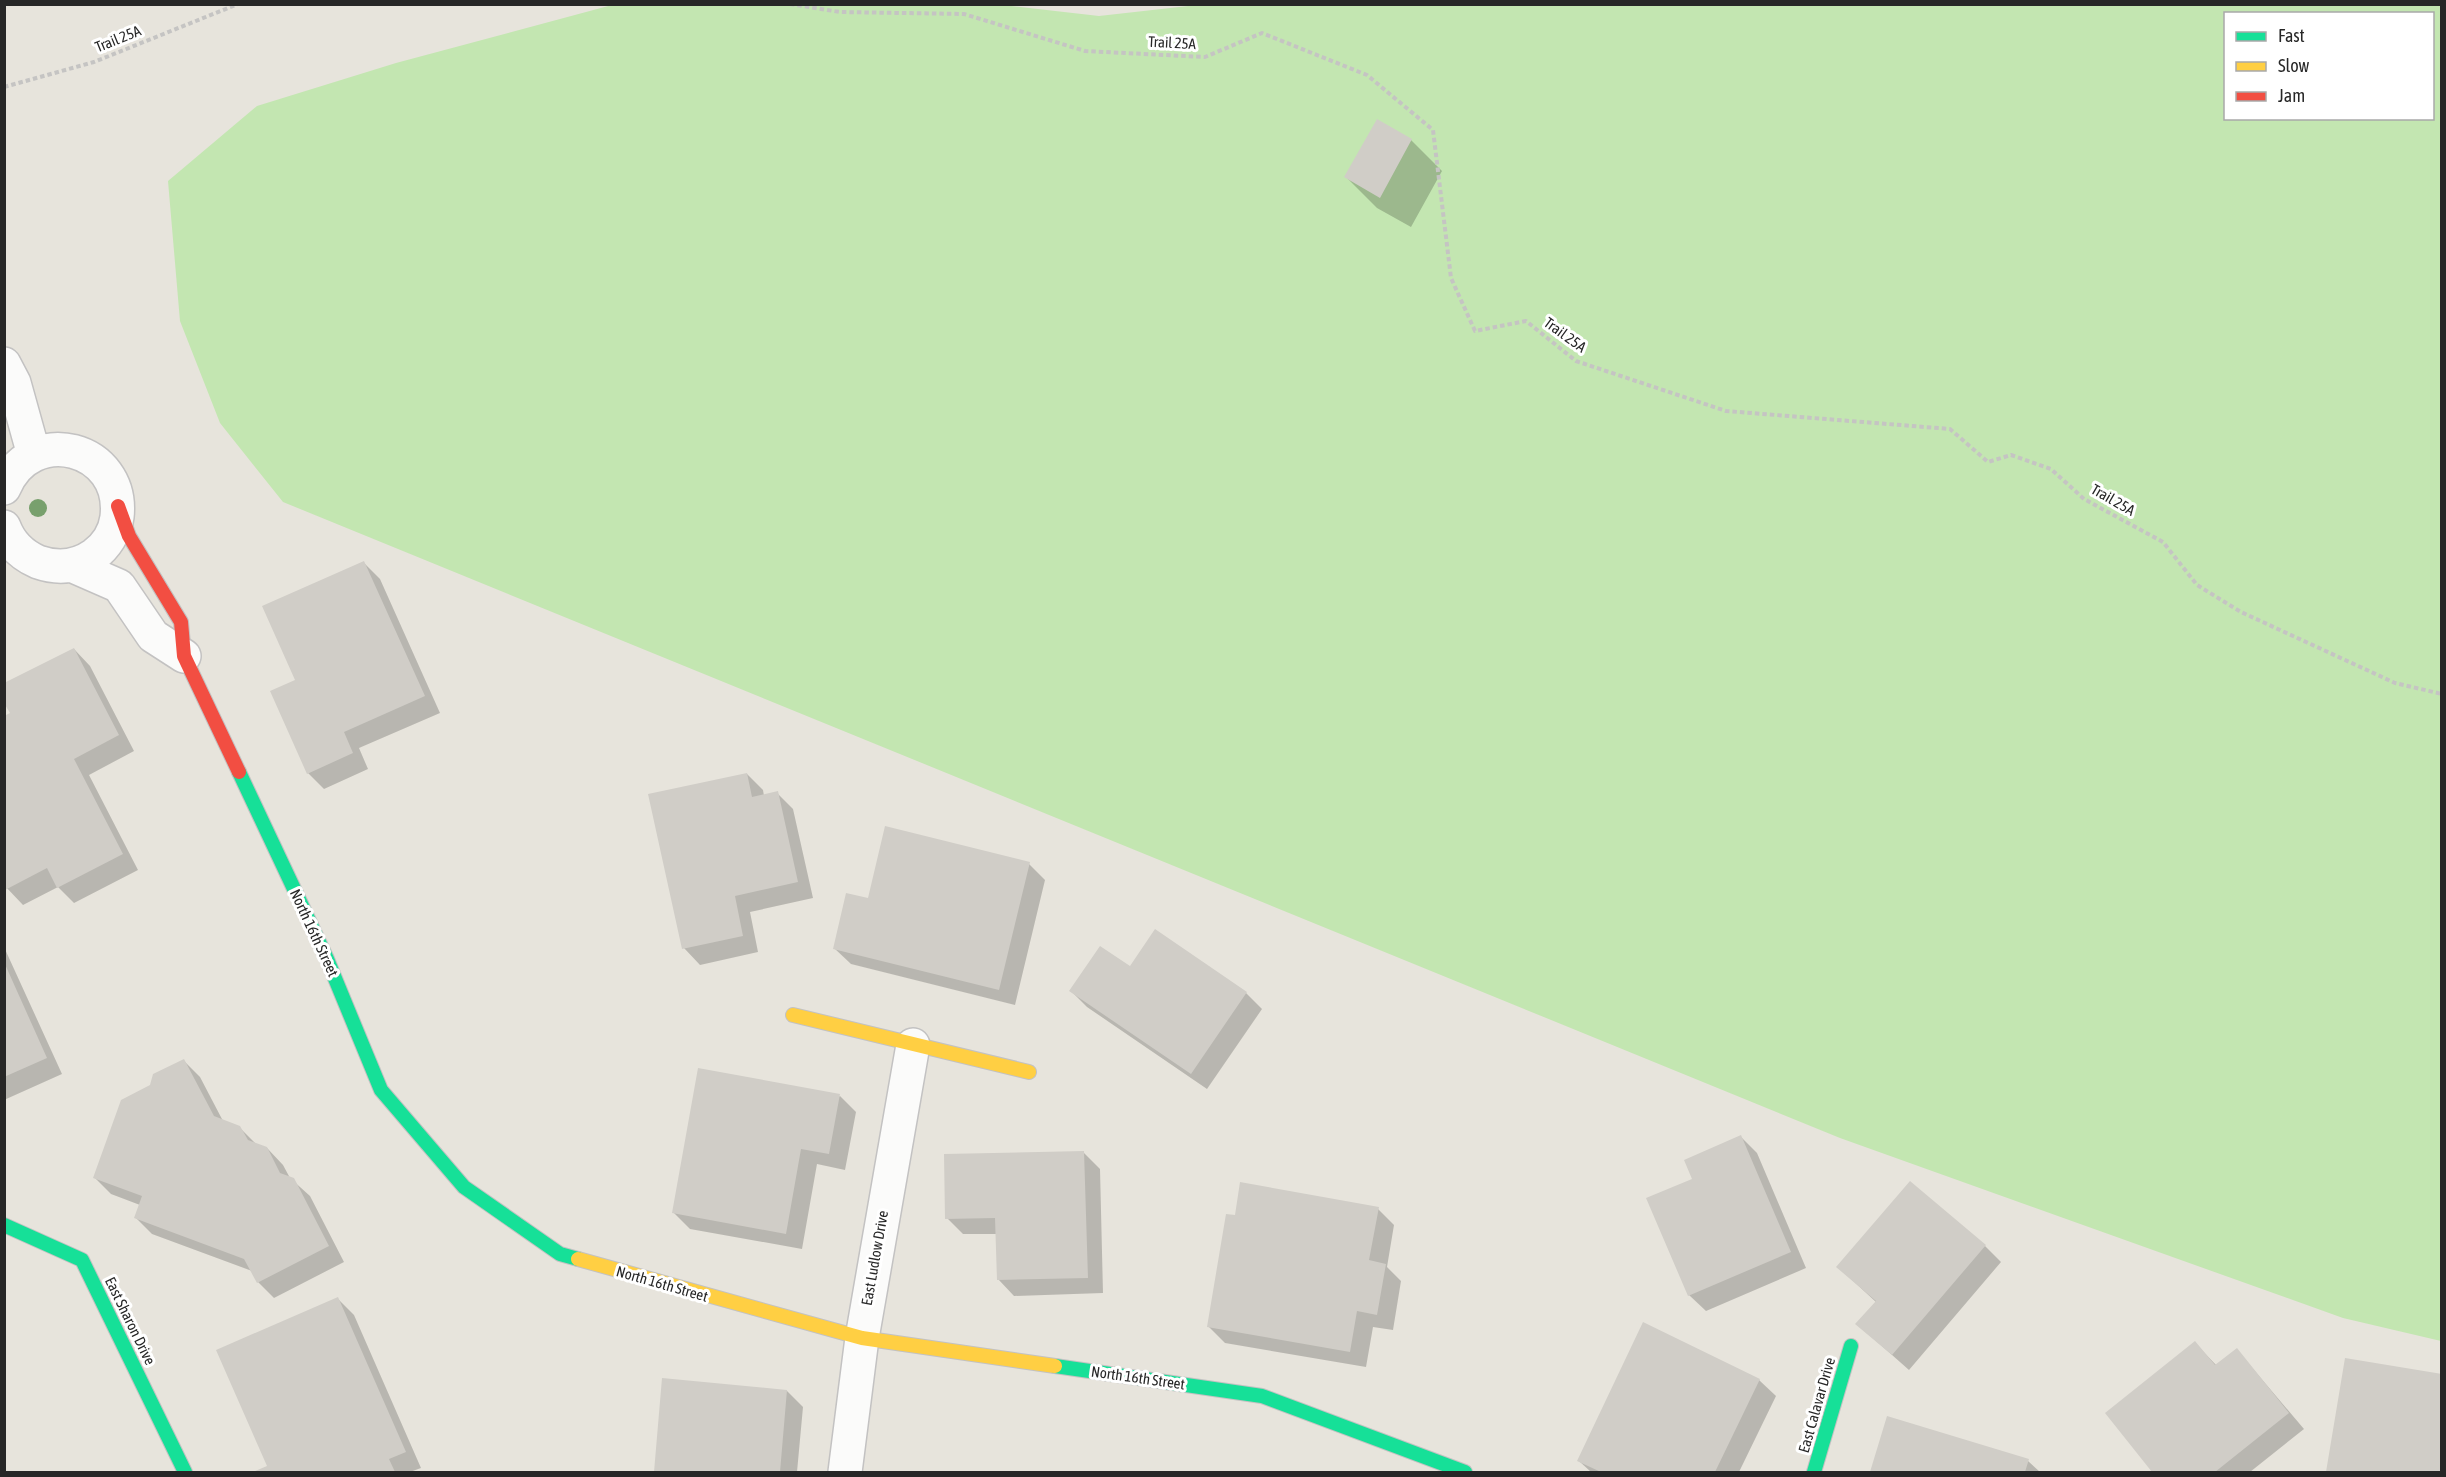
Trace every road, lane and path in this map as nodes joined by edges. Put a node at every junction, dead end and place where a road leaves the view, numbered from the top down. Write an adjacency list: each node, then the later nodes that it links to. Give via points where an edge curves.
1 (238, 4): 3 (path, Trail 25A, via 94,62)
2 (790, 4): 12 (path, Trail 25A, via 840,12 964,14 1084,51 1205,57 1262,33 1367,75 1433,130 1451,278 1475,331 1526,321 1576,361 1726,411 1950,429 1988,462 2011,455 2051,469 2084,499 2163,542 2197,585 2241,612 2395,683)
3 (4, 87)
4 (4, 364): 5 (street, via 14,383)
5 (34, 455): 6 (street, via 19,464); 7 (street, via 52,449 72,450 90,457 114,487)
6 (4, 488)
7 (118, 506): 9 (street, via 111,537 100,551 87,560); 11 (street, North 16th Street, via 129,536 181,622)
8 (4, 527): 9 (street, via 15,546 30,558)
9 (59, 565): 10 (street, via 12,566); 11 (street, via 119,586 153,636)
10 (4, 570)
11 (184, 656): 17 (street, North 16th Street, via 327,960 381,1090 464,1187 561,1254)
12 (2442, 694)
13 (793, 1015): 14 (street)
14 (913, 1045): 15 (street); 17 (street, East Ludlow Drive)
15 (1029, 1072)
16 (4, 1225): 19 (street, East Sharon Drive, via 81,1260)
17 (861, 1338): 20 (street, East Ludlow Drive); 21 (street, North 16th Street, via 1262,1396)
18 (1851, 1346): 22 (street, East Calavar Drive)
19 (185, 1473)
20 (845, 1473)
21 (1465, 1473)
22 (1814, 1473)

